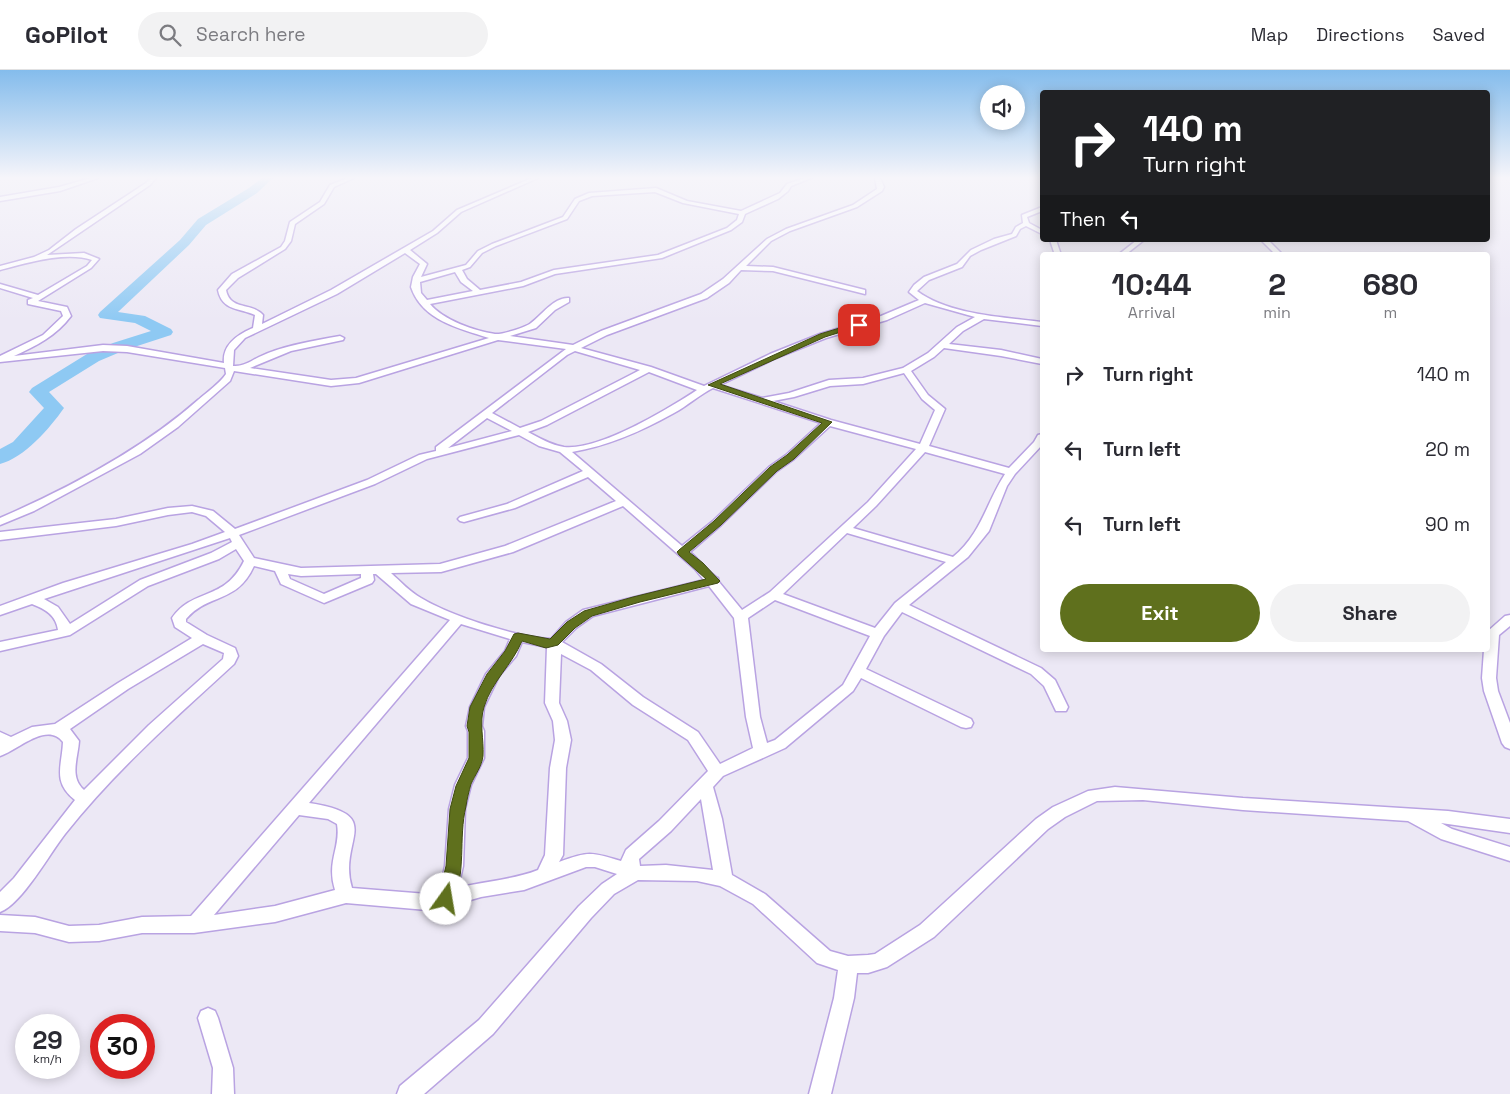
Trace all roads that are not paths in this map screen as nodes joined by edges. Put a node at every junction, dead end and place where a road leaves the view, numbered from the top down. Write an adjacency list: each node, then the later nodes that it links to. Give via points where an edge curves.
1 (84, 226): 13 (street, via 62,244)
2 (291, 226): 29 (street, via 284,248 244,270 222,290 229,305 260,315)
3 (442, 226): 10 (street)
4 (545, 226): 18 (street, via 480,252 470,264)
5 (733, 226): 21 (street, via 660,257 554,272 523,284)
6 (800, 226): 17 (street, via 769,240)
7 (1022, 226): 25 (street, via 1014,235 995,240 967,256 960,265 916,286 913,292)
8 (1138, 242): 11 (street)
9 (1266, 242): 12 (street)
10 (405, 249): 19 (street, via 424,264); 29 (street, via 334,292)
11 (1125, 252)
12 (1277, 252)
13 (36, 258): 15 (street); 23 (street, via 84,255 96,259 89,267)
14 (0, 261): 15 (street)
15 (14, 264): 16 (street)
16 (0, 268)
17 (739, 268): 22 (street, via 774,269); 33 (street, via 704,296 604,333)
18 (458, 270): 19 (street); 21 (street, via 464,280)
19 (418, 280): 26 (street, via 415,287)
20 (0, 286): 23 (street)
21 (479, 292): 26 (street)
22 (862, 292)
23 (39, 297): 34 (street, via 31,302 64,309 68,316 52,332)
24 (566, 300): 30 (street, via 533,326)
25 (924, 301): 27 (street); 40 (street, via 884,318 823,336)
26 (424, 304): 30 (street, via 451,323)
27 (983, 316): 28 (street); 32 (street, via 960,328)
28 (1040, 324)
29 (257, 327): 36 (street, via 233,344 228,357)
30 (495, 337): 33 (street); 38 (street, via 365,380 344,383)
31 (340, 338): 38 (street, via 277,351)
32 (941, 345): 35 (street); 39 (street)
33 (574, 349): 37 (street); 42 (street, via 554,360)
34 (0, 359): 36 (street, via 127,348)
35 (1040, 362)
36 (230, 367): 38 (street); 53 (street, via 228,379 155,440 115,465)
37 (648, 369): 40 (street); 44 (street, via 570,410)
38 (240, 370)
39 (906, 370): 41 (street, via 864,381 830,383); 46 (street, via 926,397 940,409)
40 (708, 387): 41 (street); 47 (street, via 623,435 591,446)
41 (762, 400): 43 (street)
42 (487, 414): 44 (street); 48 (street)
43 (828, 422): 46 (street); 57 (street)
44 (518, 432): 47 (street); 48 (street)
45 (1040, 443): 50 (street)
46 (922, 448): 50 (street); 54 (street)
47 (564, 450): 49 (street)
48 (431, 455): 56 (street)
49 (590, 472): 51 (street); 52 (street, via 511,506)
50 (1011, 472): 59 (street, via 984,531)
51 (625, 501): 57 (street); 61 (street, via 509,549 441,568)
52 (464, 519)
53 (0, 522)
54 (846, 529): 59 (street); 63 (street)
55 (0, 536): 56 (street, via 201,510 212,515)
56 (235, 538): 58 (street); 64 (street, via 115,571); 70 (street, via 215,556 144,584)
57 (682, 552): 62 (street)
58 (250, 561): 60 (street); 73 (street, via 240,582 181,614 180,624)
59 (955, 562): 65 (street)
60 (280, 569): 61 (street); 61 (street, via 285,581 324,599)
61 (375, 574): 68 (street, via 418,603)
62 (714, 581): 67 (street); 74 (street, via 588,613)
63 (774, 595): 67 (street); 71 (street)
64 (30, 599): 66 (street); 70 (street, via 58,613)
65 (900, 606): 71 (street); 79 (street, via 1036,671 1050,683)
66 (0, 611)
67 (741, 617): 84 (street, via 753,717)
68 (458, 619): 72 (street); 88 (street)
69 (1510, 619): 76 (street, via 1492,634)
70 (65, 632): 75 (street, via 52,638 20,641)
71 (878, 634): 78 (street)
72 (518, 636): 74 (street, via 546,644); 96 (street, via 511,653 493,674 477,707 474,726 476,758 457,809 454,866)
73 (202, 638): 81 (street); 87 (street, via 228,650 231,653 228,661)
74 (554, 643): 85 (street, via 596,667 638,702 693,736); 93 (street, via 552,703 560,721 563,740 558,768 554,855)
75 (0, 647)
76 (1490, 648)
77 (1489, 652): 82 (street, via 1491,691)
78 (859, 671): 80 (street); 84 (street, via 848,688 816,716 780,744)
79 (1061, 707)
80 (966, 723)
81 (58, 729): 83 (street, via 35,732); 87 (street, via 71,741 66,774 75,790)
82 (1510, 743)
83 (4, 744)
84 (761, 751): 85 (street)
85 (717, 772): 86 (street)
86 (704, 785): 92 (street, via 632,855 629,862); 94 (street, via 715,819)
87 (85, 799): 97 (street)
88 (296, 808): 95 (street, via 336,815 344,820 348,830 340,875); 99 (street)
89 (1412, 816): 90 (street, via 1448,817); 91 (street, via 1447,834); 100 (street, via 1143,794 1094,795 1042,824 927,931 880,961)
90 (1510, 826)
91 (1510, 854)
92 (635, 873): 93 (street, via 595,860 585,860); 94 (street, via 697,874); 103 (street, via 608,889 486,1027)
93 (545, 875): 96 (street, via 524,883 481,889)
94 (724, 879): 100 (street, via 759,898 824,957)
95 (346, 895): 96 (street, via 427,902); 99 (street, via 275,914)
96 (446, 899)
97 (0, 904)
98 (0, 923): 99 (street, via 35,926 69,934 99,933 142,925)
99 (194, 925)
100 (848, 965): 104 (street, via 840,1022)
101 (208, 1018): 102 (street, via 223,1068)
102 (223, 1094)
103 (408, 1094)
104 (820, 1094)

